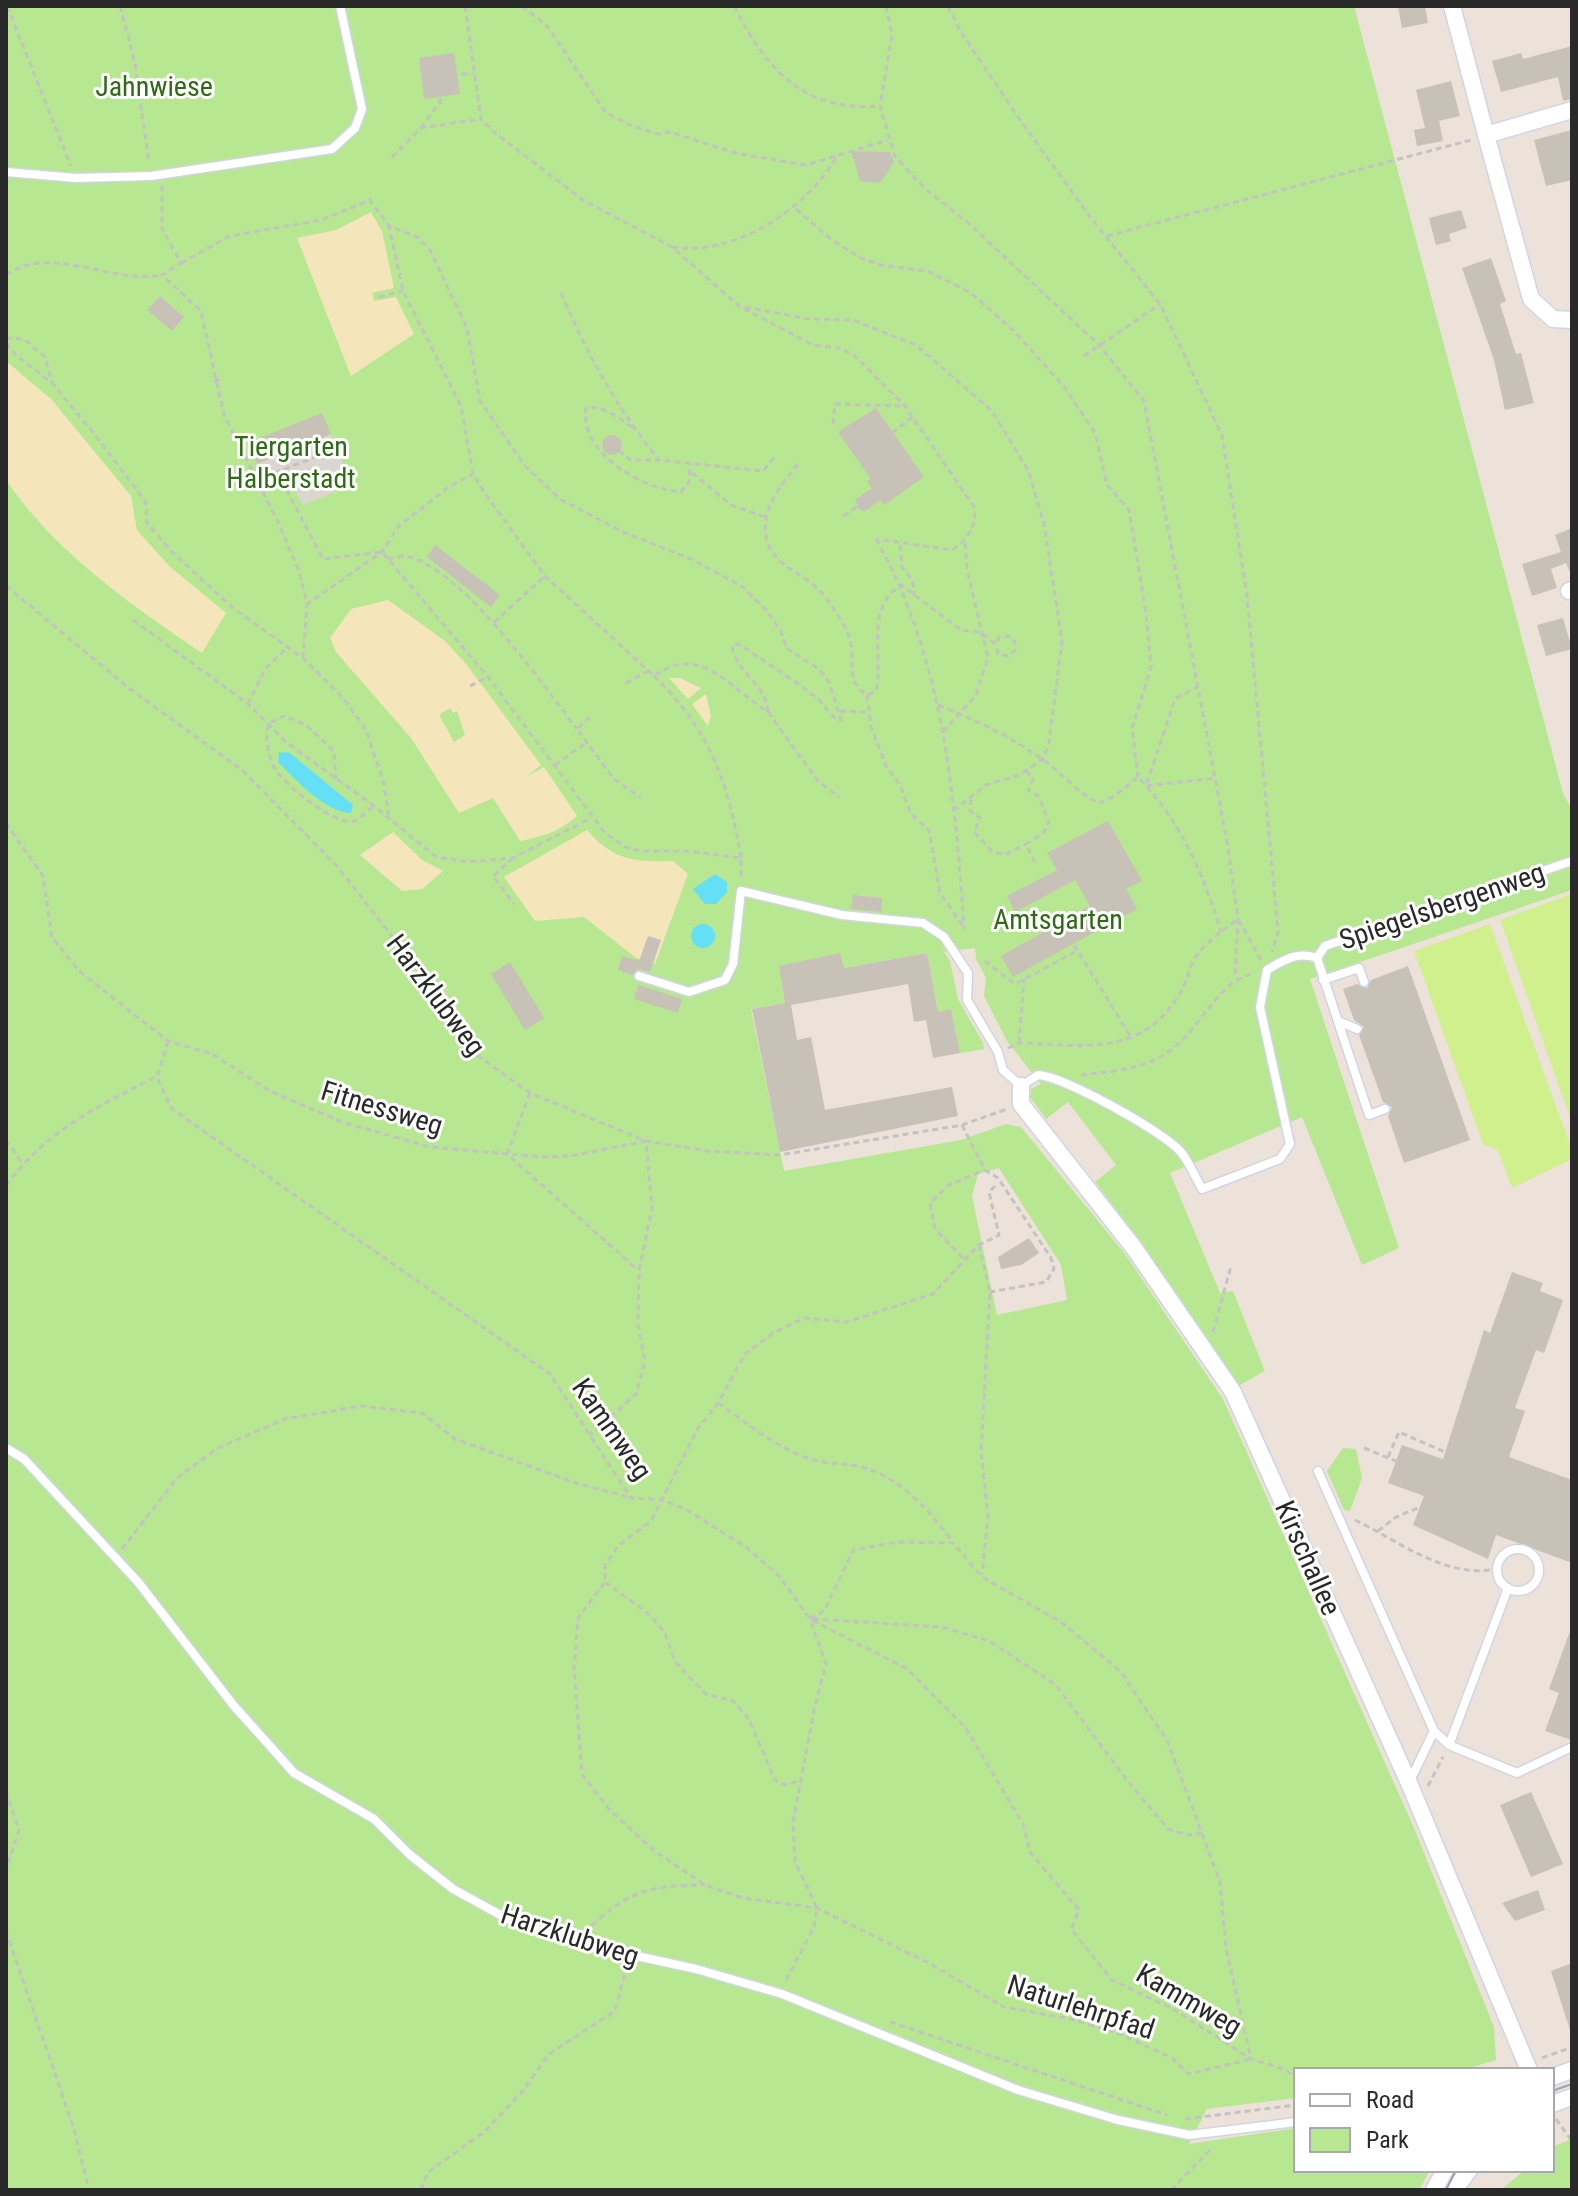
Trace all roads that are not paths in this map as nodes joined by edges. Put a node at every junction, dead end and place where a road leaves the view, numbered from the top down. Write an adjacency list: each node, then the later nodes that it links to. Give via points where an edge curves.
1 (340, 6): 5 (lane, via 362,99 355,128 341,143 312,154 151,176 76,178)
2 (1452, 6): 4 (street)
3 (1572, 110): 4 (street)
4 (1486, 135): 6 (street, via 1531,299 1553,319)
5 (6, 172)
6 (1572, 320)
7 (1572, 861): 8 (lane, Spiegelsbergenweg, via 1325,946)
8 (1317, 958): 10 (lane); 14 (lane, via 1293,956 1267,970 1260,1007 1290,1144 1280,1159 1202,1189 1182,1152 1164,1137 1058,1079 1038,1075)
9 (639, 976): 14 (lane, via 689,992 725,980 733,964 741,891 842,915 923,923 944,937 968,973 967,1000 1003,1070)
10 (1323, 980): 11 (lane, via 1359,968); 12 (lane)
11 (1364, 982)
12 (1338, 1021): 13 (lane); 15 (lane, via 1369,1115)
13 (1357, 1029)
14 (1021, 1086): 22 (street, Kirschallee, via 1021,1104 1134,1248 1233,1392)
15 (1385, 1109)
16 (6, 1448): 24 (lane, Harzklubweg, via 24,1459 115,1558 294,1773 374,1819 453,1889 506,1918 573,1942 782,1994 1018,2090 1118,2120 1189,2135)
17 (1318, 1471): 19 (lane)
18 (1508, 1588): 18 (lane, via 1521,1591 1537,1578 1534,1557 1519,1547 1503,1556 1497,1569); 20 (lane)
19 (1434, 1731): 20 (lane); 22 (lane)
20 (1449, 1745): 21 (lane, via 1517,1773)
21 (1572, 1747)
22 (1409, 1783): 23 (street, Kirschallee)
23 (1528, 2067)
24 (1294, 2122)
25 (1444, 2172): 27 (street)
26 (1468, 2172): 28 (street)
27 (1434, 2190)
28 (1454, 2190)

